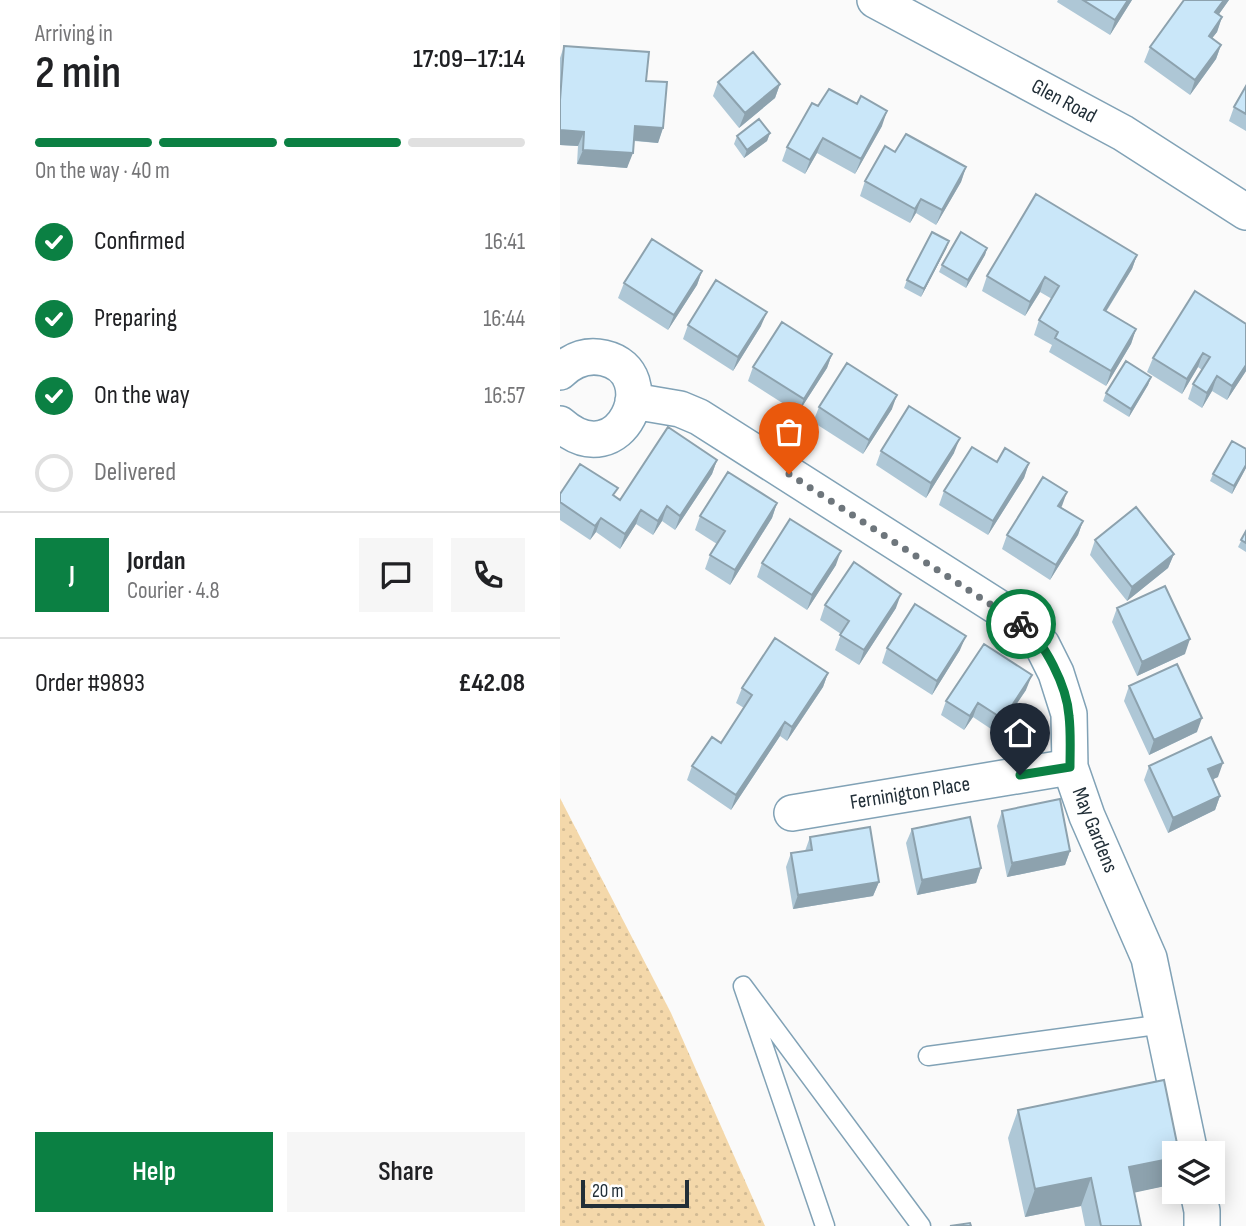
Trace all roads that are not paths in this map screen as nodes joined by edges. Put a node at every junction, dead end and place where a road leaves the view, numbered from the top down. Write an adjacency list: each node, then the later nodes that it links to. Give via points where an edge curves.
1 (875, 0): 2 (street, Glen Road, via 1122,133)
2 (1246, 212)
3 (560, 372): 4 (street, via 581,358 609,359 630,379)
4 (634, 401): 5 (street, via 629,419 609,437 583,439); 6 (street, May Gardens, via 699,417 1026,627 1042,645 1060,683 1069,713)
5 (560, 424)
6 (1070, 767): 7 (street, Ferninigton Place); 8 (street, May Gardens, via 1149,958)
7 (792, 813)
8 (1164, 1024): 9 (lane); 10 (street, May Gardens)
9 (928, 1056)
10 (1188, 1141)
11 (1201, 1204): 14 (street)
12 (825, 1226): 13 (lane, via 743,986)
13 (921, 1226)
14 (1202, 1226)

